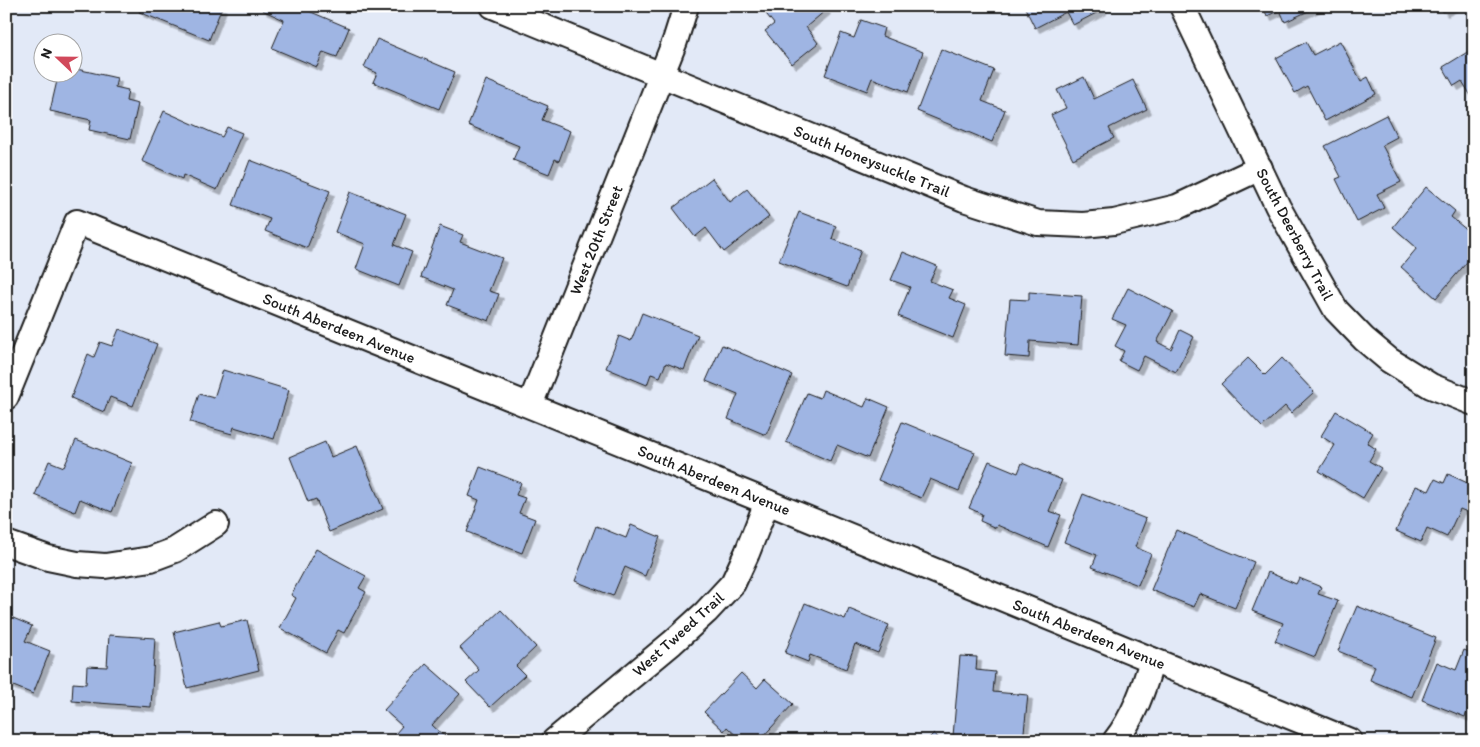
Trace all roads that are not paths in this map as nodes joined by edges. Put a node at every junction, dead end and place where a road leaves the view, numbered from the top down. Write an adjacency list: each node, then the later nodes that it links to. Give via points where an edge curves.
1 (493, 6): 4 (street, South Honeysuckle Trail)
2 (686, 6): 4 (street, West 20th Street)
3 (1182, 6): 5 (street, South Deerberry Trail)
4 (662, 74): 5 (street, South Honeysuckle Trail, via 964,199 1038,222 1083,225 1114,222 1177,207); 8 (street, West 20th Street)
5 (1260, 168): 7 (street, South Deerberry Trail, via 1336,310 1389,360 1431,386)
6 (6, 397): 8 (street, South Aberdeen Avenue, via 77,222)
7 (1474, 403)
8 (530, 405): 9 (street, South Aberdeen Avenue)
9 (767, 502): 12 (street, South Aberdeen Avenue); 13 (street, West Tweed Trail, via 733,583 672,643)
10 (216, 524): 11 (street, via 175,550 151,559 106,566 48,558)
11 (6, 543)
12 (1152, 660): 14 (street, via 1143,693); 15 (street, South Aberdeen Avenue)
13 (554, 741)
14 (1115, 741)
15 (1350, 741)

